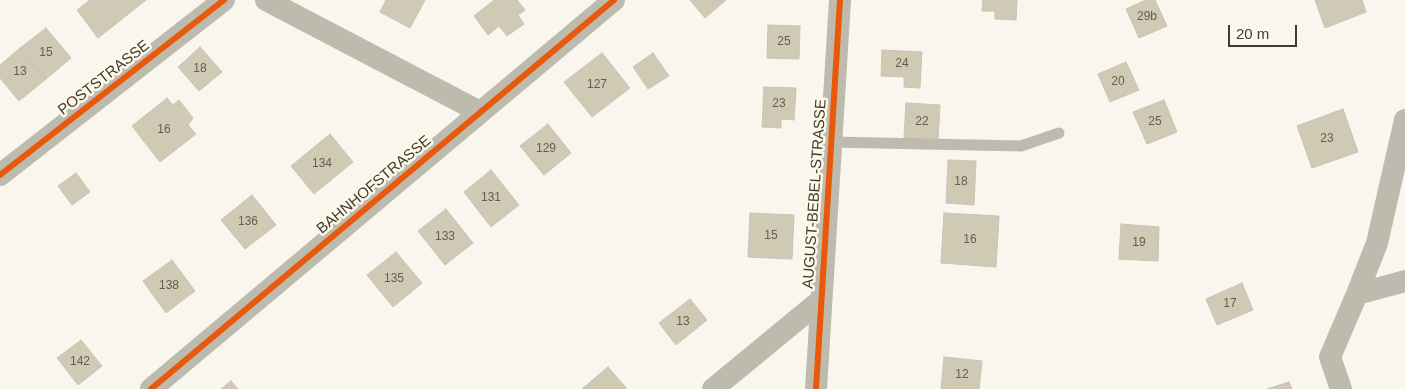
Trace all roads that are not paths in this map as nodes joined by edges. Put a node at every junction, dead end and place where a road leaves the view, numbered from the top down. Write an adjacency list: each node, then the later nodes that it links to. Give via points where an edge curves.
1 (224, 0): 9 (street, POSTSTRASSE)
2 (266, 0): 5 (street)
3 (614, 0): 5 (street, BAHNHOFSTRASSE)
4 (840, 0): 8 (street, AUGUST-BEBEL-STRASSE)
5 (480, 112): 13 (street, BAHNHOFSTRASSE)
6 (1405, 120): 11 (street, via 1377,243)
7 (1059, 133): 8 (lane, via 1021,146)
8 (831, 142): 12 (street, AUGUST-BEBEL-STRASSE)
9 (0, 175)
10 (1405, 281): 11 (street)
11 (1357, 294): 16 (street, via 1330,356)
12 (821, 300): 14 (street); 15 (street, AUGUST-BEBEL-STRASSE)
13 (151, 389)
14 (712, 389)
15 (816, 389)
16 (1341, 389)

